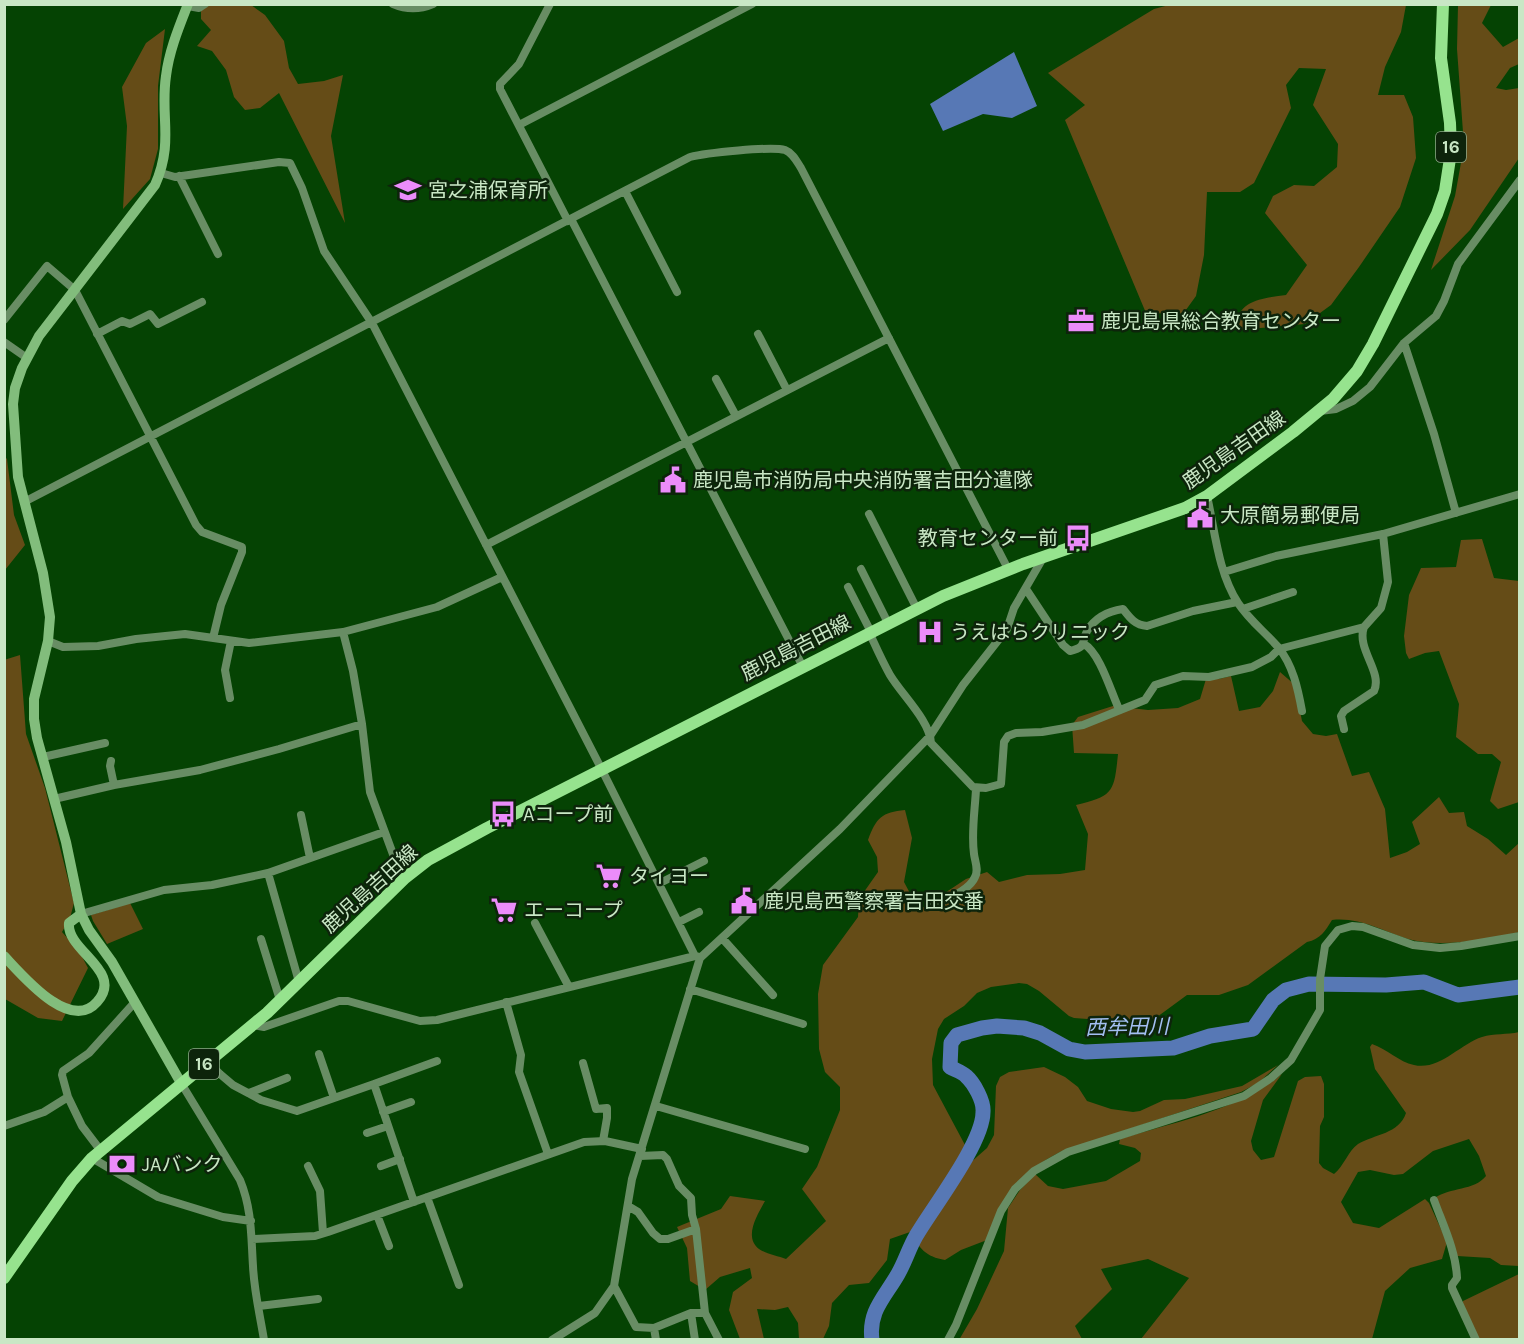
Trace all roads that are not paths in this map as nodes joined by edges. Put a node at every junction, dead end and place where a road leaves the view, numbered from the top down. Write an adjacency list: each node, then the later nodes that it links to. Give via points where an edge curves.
1 (205, 4): 7 (street, via 199,8)
2 (393, 4): 3 (street, via 407,9)
3 (433, 4)
4 (549, 4): 8 (street, via 519,64 500,84)
5 (752, 4): 8 (street)
6 (1443, 4): 28 (main road, 鹿児島吉田線 / 16, via 1441,58 1451,152 1445,191 1373,344 1347,385)
7 (188, 5): 9 (street, via 166,75 167,138)
8 (519, 126): 13 (street)
9 (161, 173): 10 (street); 15 (street, via 147,198)
10 (178, 176): 14 (street); 19 (street, via 290,163 324,251)
11 (1520, 180): 24 (street, via 1458,264 1436,316)
12 (625, 191): 13 (street); 16 (street); 22 (street, via 702,154 780,149 790,153)
13 (570, 220): 19 (street); 31 (street)
14 (218, 254)
15 (75, 290): 18 (street, via 47,266); 20 (street); 25 (street)
16 (677, 292)
17 (202, 302): 20 (street, via 158,324 150,314 130,324 122,321)
18 (4, 320)
19 (372, 323): 30 (street); 38 (street)
20 (97, 334): 30 (street)
21 (758, 334): 27 (street)
22 (890, 338): 27 (street); 41 (street)
23 (4, 342): 25 (street)
24 (1404, 343): 28 (street, via 1370,387 1353,401 1336,410); 35 (street)
25 (27, 358): 34 (street, via 13,405 16,460)
26 (716, 379): 29 (street)
27 (787, 390): 29 (street)
28 (1320, 411): 33 (main road, 鹿児島吉田線 / 16)
29 (736, 416): 31 (street)
30 (150, 436): 34 (street); 53 (street, via 196,525 202,532 242,546)
31 (687, 442): 38 (street); 58 (street)
32 (1520, 494): 35 (street)
33 (1207, 496): 39 (main road, 鹿児島吉田線 / 16, via 1166,516); 42 (street)
34 (24, 502): 54 (street, via 48,596)
35 (1456, 513): 37 (street)
36 (869, 514): 48 (street)
37 (1383, 534): 42 (street, via 1276,556); 50 (street, via 1388,582 1381,608)
38 (486, 545): 43 (street)
39 (1043, 557): 41 (main road, 鹿児島吉田線 / 16); 45 (street)
40 (861, 569): 49 (street)
41 (1008, 569): 48 (main road, 鹿児島吉田線 / 16)
42 (1224, 572): 47 (street)
43 (502, 577): 51 (street, via 437,607); 68 (street)
44 (848, 587): 52 (street)
45 (1026, 589): 56 (street, via 1063,645 1070,651); 64 (street, via 1003,635 963,685)
46 (1293, 592): 47 (street)
47 (1240, 605): 56 (street, via 1193,611 1147,626 1133,621 1124,609 1112,611 1097,620 1087,632); 57 (street)
48 (917, 609): 49 (main road, 鹿児島吉田線 / 16)
49 (888, 623): 52 (main road, 鹿児島吉田線 / 16)
50 (1364, 627): 57 (street); 63 (street, via 1362,640 1376,686 1344,711)
51 (343, 632): 55 (street, via 249,643); 62 (street)
52 (870, 632): 58 (main road, 鹿児島吉田線 / 16); 64 (street, via 889,673)
53 (213, 638): 54 (street, via 172,635 63,647); 55 (street)
54 (48, 641): 66 (street, via 34,699 34,719)
55 (231, 641): 59 (street, via 225,665)
56 (1084, 644): 60 (street, via 1099,662)
57 (1279, 649): 60 (street, via 1252,667 1209,677 1183,676 1155,685 1145,700); 61 (street, via 1296,680)
58 (803, 667): 68 (main road, 鹿児島吉田線 / 16)
59 (230, 698)
60 (1119, 709): 70 (street, via 1083,725 1008,736 1004,742 1001,784)
61 (1302, 711)
62 (362, 724): 69 (street, via 223,764); 73 (street, via 370,792)
63 (1344, 729)
64 (930, 736): 70 (street, via 931,743); 85 (street, via 840,829)
65 (105, 743): 66 (street)
66 (43, 757): 71 (street)
67 (111, 762): 69 (street)
68 (602, 770): 77 (main road, 鹿児島吉田線 / 16, via 445,850); 78 (street)
69 (114, 785): 71 (street)
70 (976, 789): 79 (street, via 974,851 978,871 972,884)
71 (54, 799): 81 (street)
72 (301, 815): 74 (street)
73 (384, 832): 74 (street); 77 (street)
74 (310, 858): 76 (street)
75 (704, 861): 78 (street)
76 (268, 873): 81 (street, via 164,890); 89 (street)
77 (405, 878): 89 (main road, 鹿児島吉田線 / 16)
78 (660, 883): 83 (street)
79 (933, 905)
80 (699, 912): 83 (street)
81 (81, 914): 87 (street, via 69,923 70,936 96,964 104,987 97,1003 90,1007 64,1009); 94 (street)
82 (535, 922): 90 (street)
83 (679, 922): 88 (street)
84 (1520, 936): 145 (street, via 1429,947 1363,927 1343,928 1334,934 1326,943 1320,1010 1291,1059 1271,1078 1244,1096 1068,1152 1024,1179 1000,1211)
85 (722, 938): 88 (street); 92 (street)
86 (261, 939): 93 (street)
87 (4, 956)
88 (698, 957): 90 (street); 91 (street)
89 (299, 982): 93 (main road, 鹿児島吉田線 / 16)
90 (569, 987): 95 (street)
91 (690, 989): 96 (street); 109 (street)
92 (773, 995)
93 (280, 1000): 97 (main road, 鹿児島吉田線 / 16)
94 (135, 1002): 103 (street); 106 (street, via 89,1053 63,1071)
95 (506, 1002): 97 (street, via 420,1021 339,1001 264,1027); 118 (street, via 521,1055 519,1072)
96 (803, 1024)
97 (253, 1025): 99 (main road, 鹿児島吉田線 / 16)
98 (319, 1054): 107 (street)
99 (207, 1061): 103 (main road, 鹿児島吉田線 / 16); 105 (street, via 232,1085)
100 (437, 1061): 104 (street)
101 (583, 1063): 114 (street, via 596,1109 607,1108)
102 (287, 1078): 105 (street)
103 (181, 1083): 117 (main road, 鹿児島吉田線 / 16); 127 (street, via 240,1180)
104 (374, 1084): 107 (street); 110 (street)
105 (249, 1094): 107 (street, via 297,1111)
106 (68, 1097): 112 (street, via 44,1112); 117 (street)
107 (334, 1098)
108 (411, 1102): 110 (street)
109 (656, 1106): 115 (street); 116 (street)
110 (383, 1112): 111 (street)
111 (388, 1125): 113 (street); 119 (street)
112 (4, 1126)
113 (367, 1133)
114 (603, 1141): 116 (street); 118 (street, via 584,1142)
115 (804, 1149)
116 (641, 1152): 125 (street); 128 (street, via 667,1159 679,1186 691,1198)
117 (96, 1154): 127 (street, via 158,1197 223,1217); 132 (main road, 鹿児島吉田線 / 16, via 72,1181)
118 (548, 1154): 122 (street)
119 (400, 1159): 121 (street); 124 (street)
120 (308, 1166): 129 (street, via 320,1191)
121 (381, 1166)
122 (427, 1197): 124 (street); 133 (street)
123 (1434, 1200): 146 (street, via 1456,1265 1457,1278 1452,1288)
124 (414, 1202): 126 (street)
125 (628, 1206): 128 (street, via 638,1212 660,1239); 134 (street)
126 (377, 1215): 129 (street); 131 (street)
127 (251, 1221): 130 (street)
128 (696, 1229): 137 (street)
129 (323, 1233): 130 (street)
130 (252, 1239): 136 (street)
131 (389, 1245)
132 (4, 1278)
133 (459, 1285)
134 (614, 1286): 139 (street, via 636,1327); 141 (street, via 595,1313)
135 (318, 1299): 136 (street)
136 (259, 1305): 140 (street)
137 (705, 1312): 138 (street); 144 (street)
138 (691, 1313): 139 (street); 143 (street)
139 (654, 1328): 142 (street)
140 (264, 1340)
141 (552, 1340)
142 (656, 1340)
143 (695, 1340)
144 (720, 1340)
145 (948, 1340)
146 (1476, 1340)

